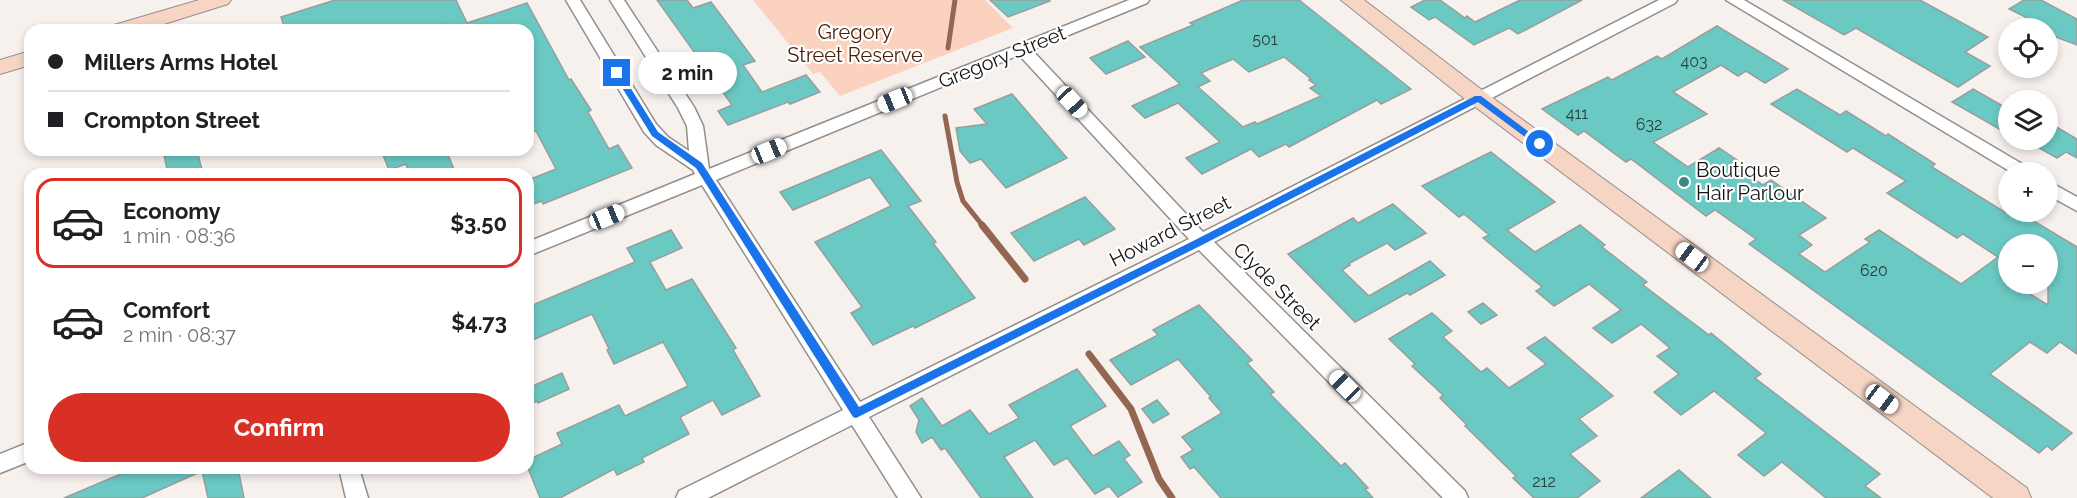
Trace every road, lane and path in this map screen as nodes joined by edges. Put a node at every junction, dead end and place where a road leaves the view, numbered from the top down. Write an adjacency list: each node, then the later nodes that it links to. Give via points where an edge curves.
1 (221, 0): 8 (main road)
2 (573, 0): 14 (street, via 650,128)
3 (617, 0): 14 (street, via 686,107 697,136)
4 (1142, 0): 9 (street, Gregory Street)
5 (1351, 0): 12 (main road)
6 (1670, 0): 12 (street, Howard Street)
7 (1733, 0): 13 (street)
8 (142, 24)
9 (1021, 48): 14 (street, Gregory Street); 17 (street, Clyde Street)
10 (24, 60): 11 (main road)
11 (0, 67)
12 (1478, 98): 17 (street, Howard Street); 27 (main road)
13 (2006, 162)
14 (702, 171): 18 (street, Gregory Street); 19 (street)
15 (2058, 193): 16 (street)
16 (2077, 205)
17 (1201, 242): 19 (street, Howard Street); 26 (street, Clyde Street)
18 (534, 246)
19 (856, 413): 24 (street, Howard Street); 25 (street)
20 (24, 454): 21 (street)
21 (0, 464)
22 (351, 474): 23 (street)
23 (357, 498)
24 (687, 498)
25 (910, 498)
26 (1457, 498)
27 (2016, 498)

